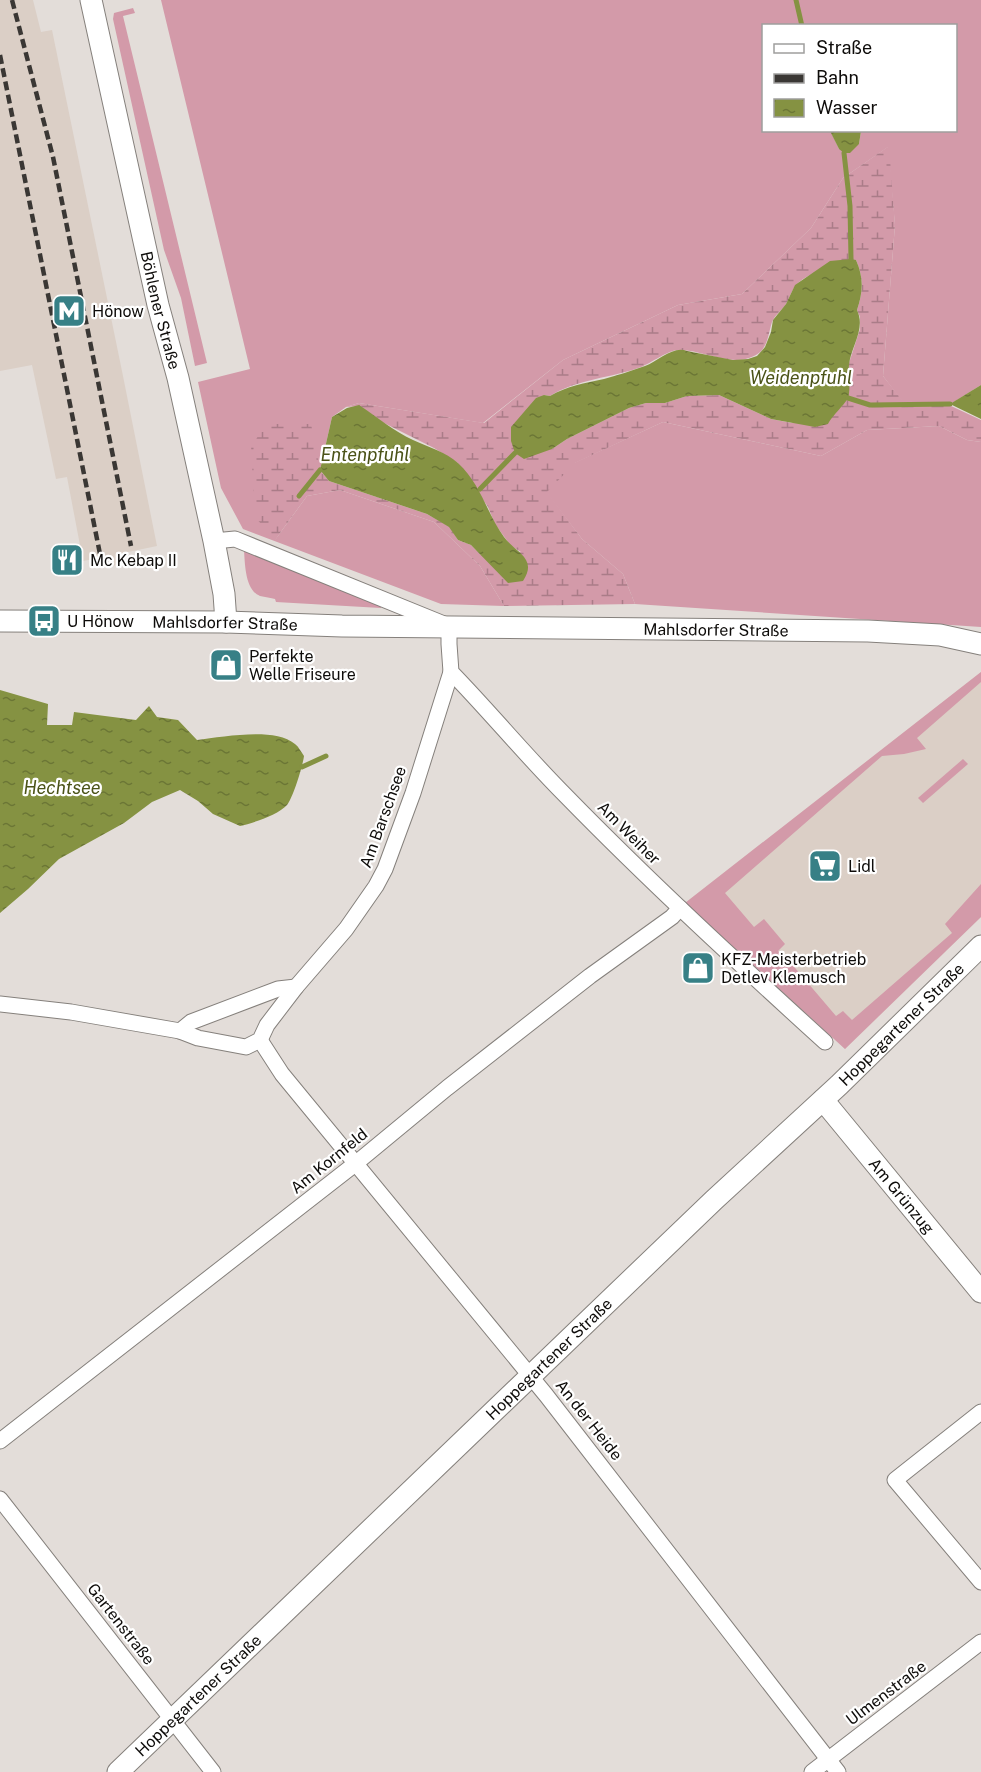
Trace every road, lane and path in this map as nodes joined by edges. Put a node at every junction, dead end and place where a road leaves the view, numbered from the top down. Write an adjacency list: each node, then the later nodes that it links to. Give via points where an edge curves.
1 (92, 0): 2 (main road, Böhlener Straße)
2 (214, 541): 4 (main road, Böhlener Straße); 5 (street, Mahlsdorfer Straße, via 235,538)
3 (0, 621): 4 (main road, Mahlsdorfer Straße)
4 (226, 622): 5 (main road, Mahlsdorfer Straße)
5 (449, 626): 6 (main road, Mahlsdorfer Straße, via 880,631 940,635); 7 (street)
6 (981, 644)
7 (451, 672): 8 (street, Am Weiher, via 566,796); 10 (street, Am Barschsee, via 385,869 361,909)
8 (680, 908): 14 (street, Am Weiher); 16 (street, Am Kornfeld)
9 (981, 946): 15 (main road, Hoppegartener Straße)
10 (296, 987): 12 (street, via 278,989 191,1022); 13 (street, Am Barschsee)
11 (0, 1004): 12 (street)
12 (180, 1031): 13 (street, via 246,1047)
13 (260, 1040): 16 (street, An der Heide, via 282,1074)
14 (825, 1042)
15 (823, 1100): 17 (main road, Am Grünzug); 18 (main road, Hoppegartener Straße)
16 (355, 1164): 18 (street, An der Heide); 20 (street, Am Kornfeld)
17 (981, 1292)
18 (531, 1375): 24 (main road, Hoppegartener Straße); 25 (street, An der Heide)
19 (981, 1412): 22 (street, via 895,1480)
20 (0, 1441)
21 (0, 1499): 24 (street, Gartenstraße)
22 (981, 1582)
23 (981, 1642): 25 (street, Ulmenstraße)
24 (172, 1720): 26 (main road, Hoppegartener Straße); 27 (street, Gartenstraße)
25 (833, 1766): 28 (street, Ulmenstraße)
26 (118, 1772)
27 (213, 1772)
28 (812, 1772)

